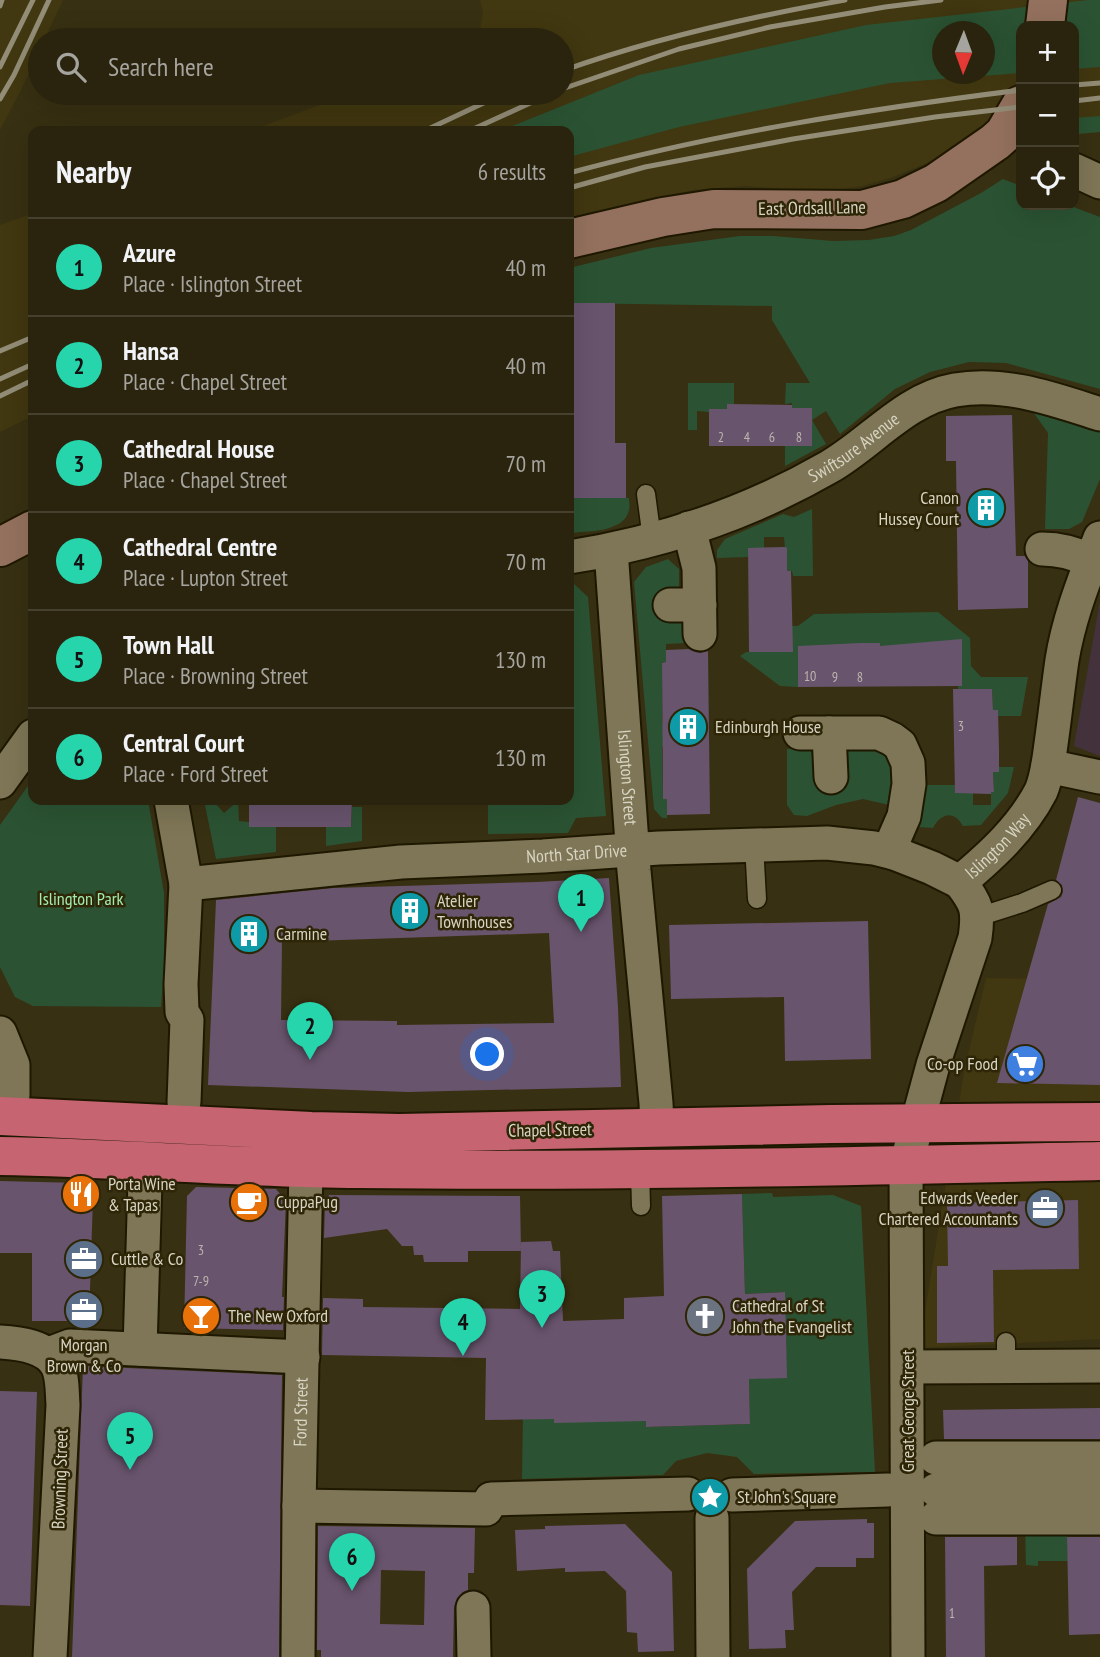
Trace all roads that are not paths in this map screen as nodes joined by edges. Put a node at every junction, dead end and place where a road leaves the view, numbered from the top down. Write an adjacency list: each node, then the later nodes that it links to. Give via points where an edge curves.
1 (1048, 0): 2 (main road)
2 (1046, 21)
3 (1015, 128): 6 (main road, East Ordsall Lane, via 936,183 903,199 862,210 714,209)
4 (1079, 172): 5 (street)
5 (1100, 182)
6 (574, 238)
7 (1100, 414): 9 (street, Swiftsure Avenue, via 1041,395 954,390 918,404 806,480)
8 (646, 494): 11 (lane)
9 (689, 528): 11 (street, Swiftsure Avenue); 17 (street, via 699,568)
10 (28, 533): 12 (main road)
11 (652, 539): 15 (street, Swiftsure Avenue)
12 (0, 547)
13 (1042, 549): 14 (street, Islington Way, via 1075,553)
14 (1096, 549): 19 (street, Islington Way, via 1062,659)
15 (611, 550): 16 (street, Swiftsure Avenue); 25 (street, Islington Street)
16 (574, 556)
17 (690, 615)
18 (16, 739): 22 (street)
19 (1048, 766): 21 (street); 27 (street, Islington Way, via 1042,789 1025,816)
20 (831, 777): 26 (street, via 815,733 879,733 901,746 909,784)
21 (1100, 777)
22 (0, 782)
23 (172, 806): 28 (street)
24 (754, 844): 25 (street, North Star Drive); 26 (street, North Star Drive, via 827,843); 30 (lane)
25 (633, 849): 28 (street, North Star Drive, via 401,862); 37 (street, Islington Street)
26 (894, 853): 27 (street, North Star Drive)
27 (960, 882): 31 (street, Islington Way, via 973,898)
28 (186, 884): 33 (street, via 181,973 182,1012 187,1020)
29 (1052, 890): 31 (lane)
30 (757, 899)
31 (978, 917): 36 (street)
32 (0, 1033): 34 (street, via 13,1065)
33 (184, 1102)
34 (7, 1106): 37 (highway, Chapel Street, via 311,1131)
35 (1100, 1122): 36 (highway, Chapel Street)
36 (917, 1123): 37 (highway, Chapel Street); 40 (street)
37 (657, 1127)
38 (0, 1156): 41 (highway)
39 (1100, 1161): 40 (highway)
40 (906, 1165): 41 (highway, via 640,1188); 48 (street, Great George Street)
41 (306, 1168): 46 (street, Ford Street)
42 (145, 1181): 44 (street)
43 (0, 1342): 45 (street)
44 (140, 1349): 45 (street, via 70,1346); 46 (street)
45 (48, 1354): 57 (street, Browning Street, via 58,1366 63,1405)
46 (303, 1357): 54 (street, Ford Street)
47 (1100, 1366): 48 (street, via 1006,1354)
48 (908, 1367): 61 (street, Great George Street)
49 (1100, 1458): 50 (street)
50 (936, 1489): 52 (street); 55 (street)
51 (888, 1490): 60 (street, via 722,1506)
52 (1100, 1490)
53 (688, 1494): 54 (street, via 491,1499 486,1509)
54 (299, 1506): 58 (street, Ford Street)
55 (1100, 1518)
56 (473, 1608): 59 (street)
57 (50, 1657)
58 (298, 1657)
59 (474, 1657)
60 (713, 1657)
61 (908, 1657)

